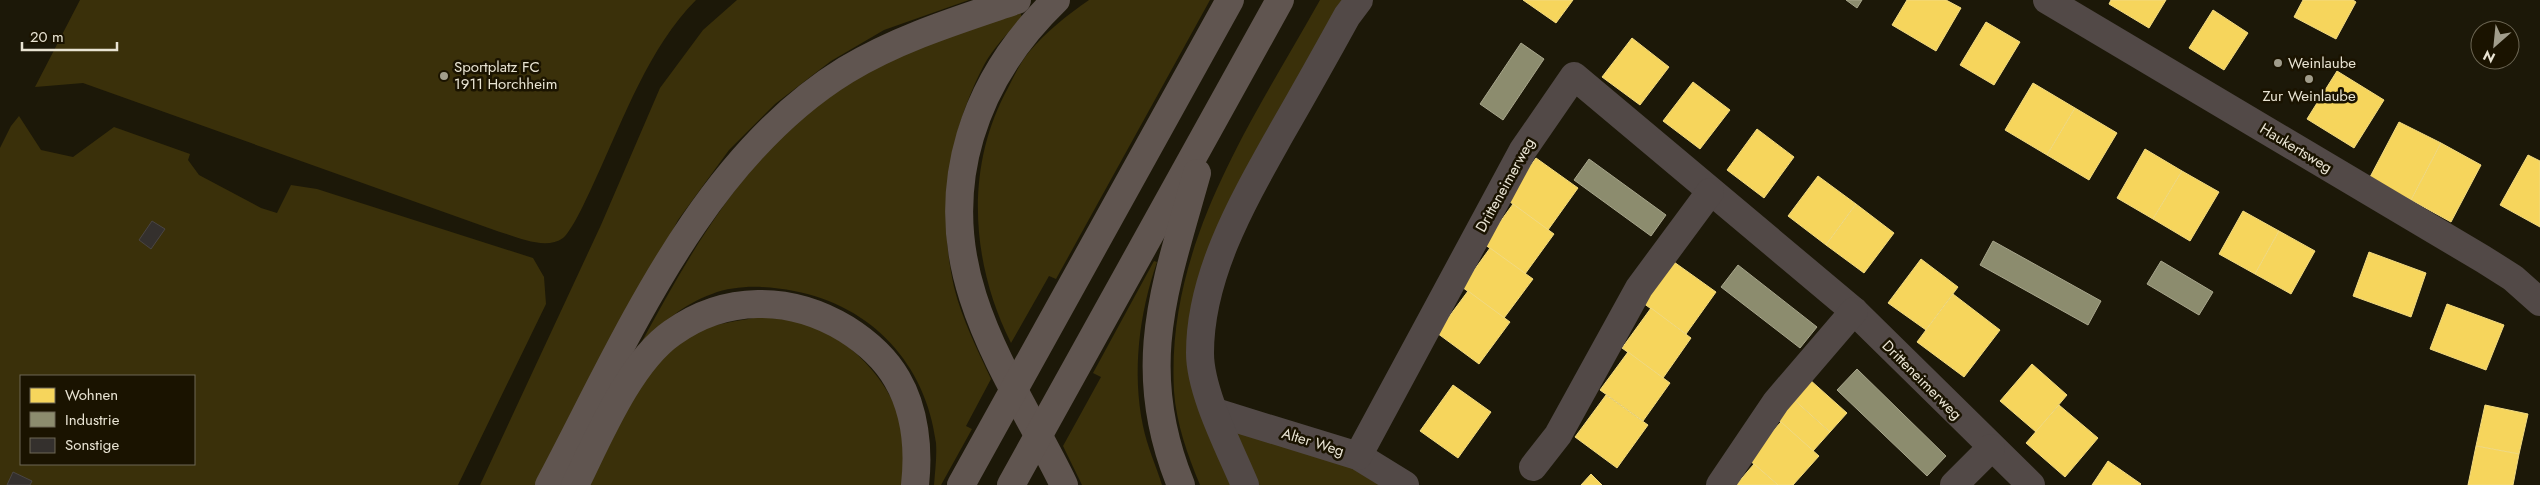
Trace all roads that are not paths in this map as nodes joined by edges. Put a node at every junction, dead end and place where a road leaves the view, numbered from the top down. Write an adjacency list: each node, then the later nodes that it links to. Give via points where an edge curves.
1 (1017, 0): 15 (highway, via 930,29 847,70 788,113 749,151 688,233 645,304)
2 (1056, 0): 20 (highway, via 1013,48 978,111 965,161 961,235 968,276 984,325)
3 (1230, 0): 18 (highway)
4 (1280, 0): 7 (highway)
5 (1359, 0): 11 (street, via 1238,211 1222,250 1209,295 1200,354)
6 (2047, 0): 9 (street, Haukertsweg, via 2483,259 2513,278)
7 (1209, 128): 19 (highway); 21 (highway, via 1168,272 1157,337 1155,371 1159,408)
8 (1710, 192): 10 (street, Dritteneimerweg); 13 (street, Dritteneimerweg, via 1574,76 1523,150); 14 (street, via 1639,288 1558,434)
9 (2540, 302)
10 (1854, 312): 12 (street, Dritteneimerweg); 24 (street, via 1776,402)
11 (1214, 412): 13 (street, Alter Weg); 22 (street)
12 (1991, 448): 25 (street); 26 (street, Dritteneimerweg)
13 (1358, 456): 23 (street, Alter Weg)
14 (1534, 467)
15 (549, 485)
16 (575, 485): 17 (highway, via 615,404 643,363 664,340 690,321 711,312 761,302 814,312 859,337 881,358 897,378 914,425 917,448)
17 (915, 485)
18 (961, 485)
19 (1011, 485)
20 (1064, 485)
21 (1181, 485)
22 (1245, 485)
23 (1405, 485)
24 (1720, 485)
25 (1954, 485)
26 (2031, 485)

